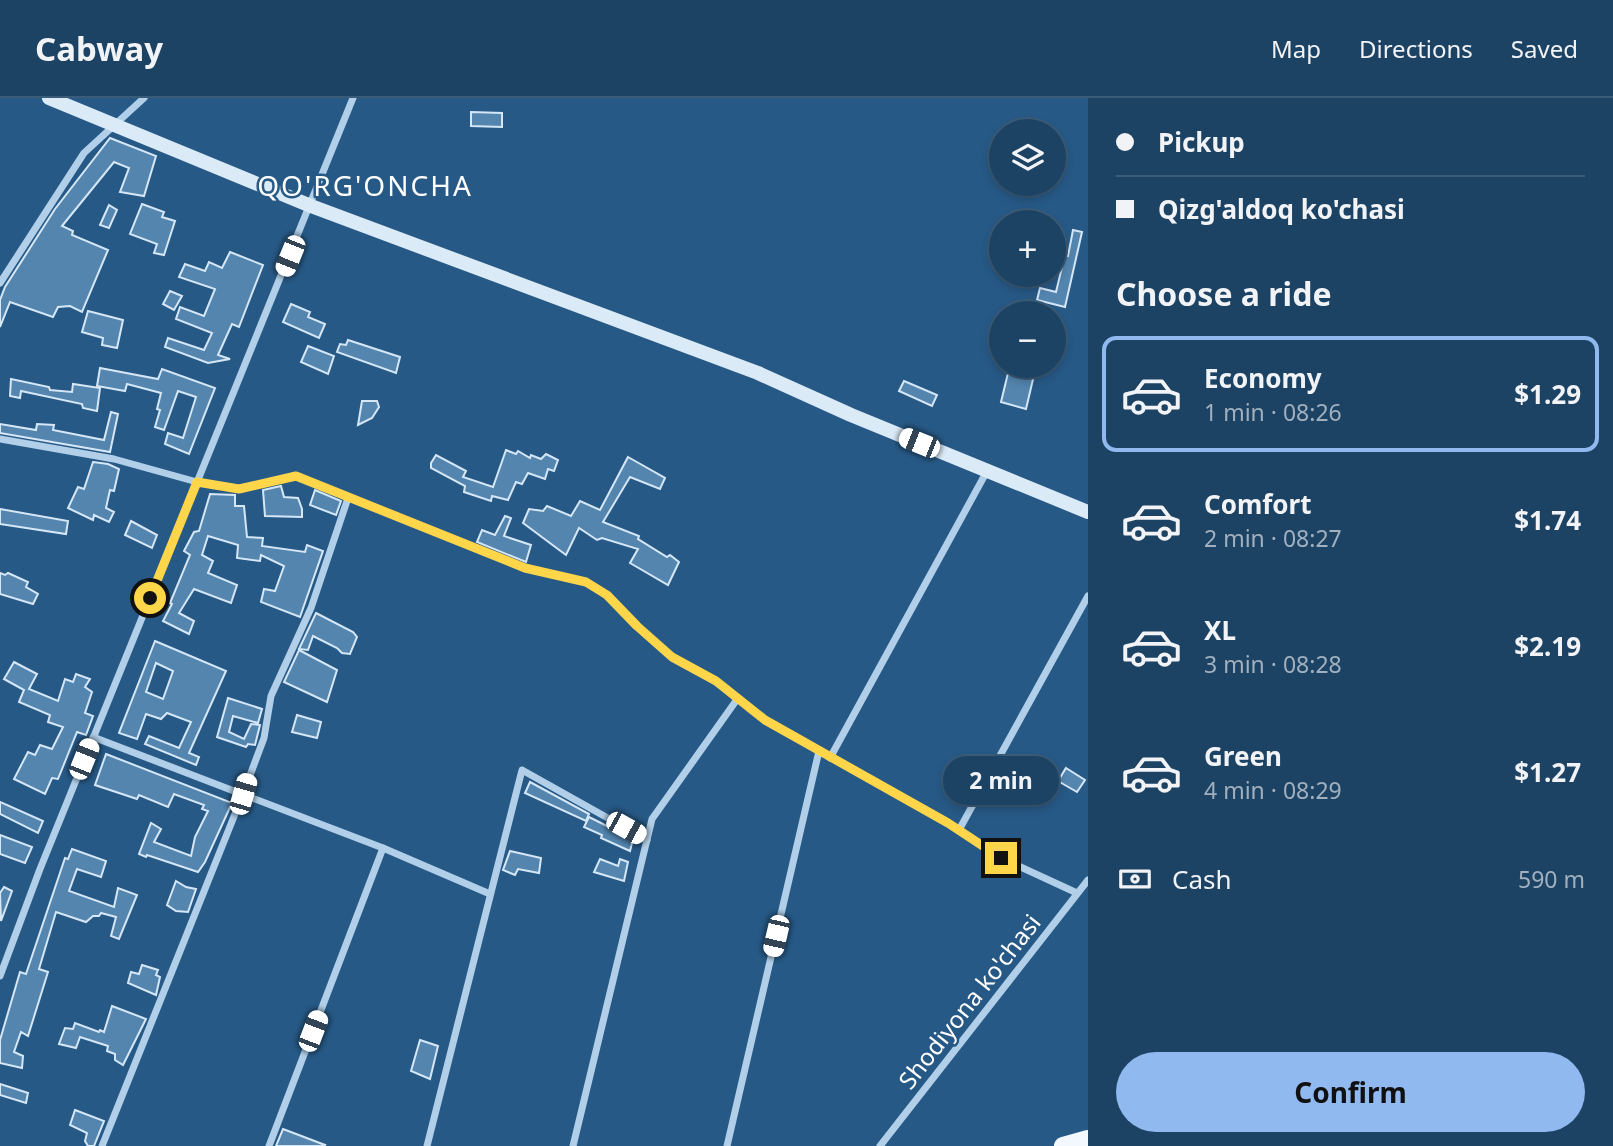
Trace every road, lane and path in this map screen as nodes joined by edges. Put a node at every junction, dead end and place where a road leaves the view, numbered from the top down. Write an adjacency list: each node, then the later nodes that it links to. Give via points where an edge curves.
1 (48, 98): 4 (street)
2 (144, 98): 4 (street)
3 (354, 98): 5 (street)
4 (115, 125): 5 (street); 6 (street, via 83,153)
5 (311, 206): 8 (street, via 758,373); 9 (street)
6 (0, 283)
7 (0, 439): 9 (street, via 114,458)
8 (987, 471): 11 (street); 16 (street)
9 (197, 482): 10 (street, via 239,489 296,476); 14 (street)
10 (348, 498): 13 (street, via 525,568 586,582 607,595 672,657); 17 (street, via 311,608 271,696 264,738)
11 (1088, 512)
12 (1088, 596): 18 (street)
13 (738, 698): 15 (street, via 765,720); 19 (street, via 652,819)
14 (93, 737): 17 (street); 24 (street)
15 (819, 751): 16 (street); 30 (street)
16 (830, 758): 18 (street)
17 (243, 794): 20 (street); 26 (street)
18 (958, 830): 22 (street, via 1001,858)
19 (647, 840): 23 (street, via 522,770); 29 (street)
20 (383, 848): 23 (street); 27 (street)
21 (1088, 880): 22 (street, Shodiyona ko'chasi)
22 (1077, 893): 31 (street, Shodiyona ko'chasi)
23 (490, 894): 28 (street)
24 (0, 976)
25 (1088, 1139): 32 (main road)
26 (102, 1146)
27 (269, 1146)
28 (427, 1146)
29 (573, 1146)
30 (727, 1146)
31 (880, 1146)
32 (1063, 1146)

